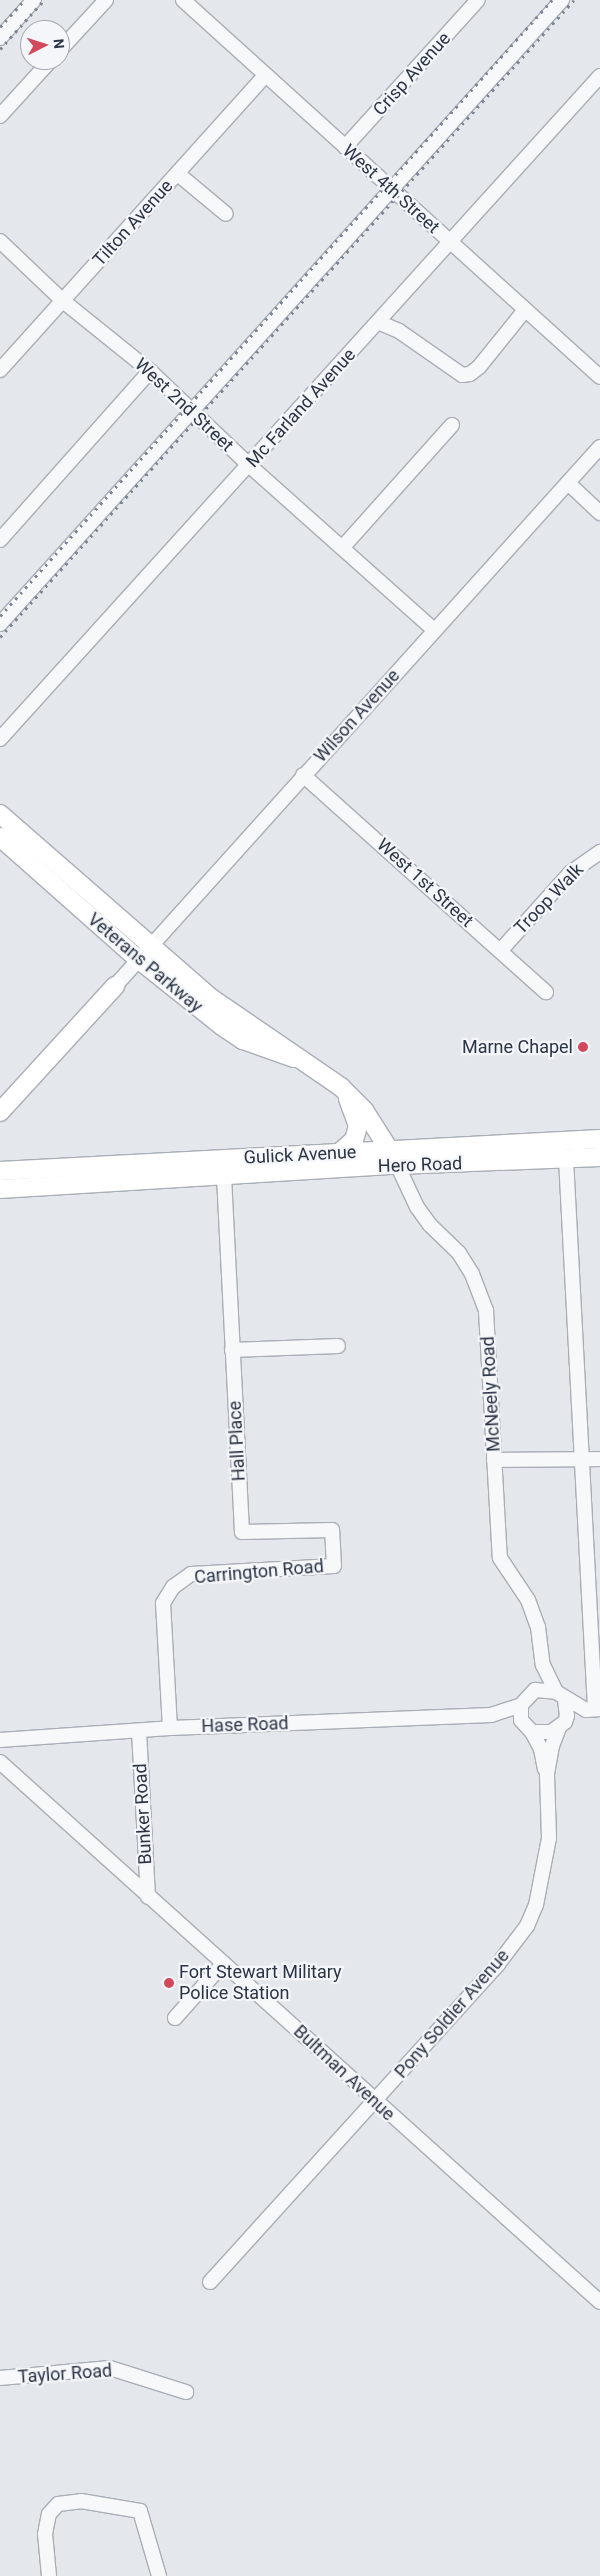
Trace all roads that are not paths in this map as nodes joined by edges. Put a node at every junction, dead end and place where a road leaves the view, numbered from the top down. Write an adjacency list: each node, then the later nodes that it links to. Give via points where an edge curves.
1 (34, 0): 6 (street)
2 (106, 0): 7 (street)
3 (183, 0): 9 (street, West 4th Street)
4 (478, 0): 12 (street, Crisp Avenue)
5 (562, 0): 14 (street)
6 (0, 38)
7 (70, 39)
8 (42, 70): 11 (street)
9 (266, 75): 12 (street, West 4th Street); 13 (street, Tilton Avenue)
10 (600, 76): 17 (street, Mc Farland Avenue)
11 (0, 116)
12 (345, 147): 14 (street, West 4th Street)
13 (178, 174): 15 (street); 18 (street, Tilton Avenue)
14 (391, 190): 17 (street, West 4th Street); 24 (street)
15 (226, 214)
16 (0, 240): 18 (street, West 2nd Street)
17 (450, 242): 19 (street, West 4th Street); 20 (street, Mc Farland Avenue)
18 (63, 301): 21 (street, Tilton Avenue); 22 (street, West 2nd Street)
19 (525, 310): 20 (street, via 479,367 470,374 462,375 399,331); 23 (street, West 4th Street)
20 (378, 322): 27 (street, Mc Farland Avenue)
21 (0, 370)
22 (150, 371): 24 (street, West 2nd Street); 30 (street)
23 (600, 377)
24 (192, 412): 27 (street, West 2nd Street); 32 (street)
25 (452, 425): 31 (street)
26 (600, 447): 28 (street, Wilson Avenue)
27 (250, 466): 31 (street, West 2nd Street); 34 (street, Mc Farland Avenue)
28 (568, 483): 29 (street); 33 (street, Wilson Avenue)
29 (600, 513)
30 (0, 540)
31 (342, 548): 33 (street, West 2nd Street)
32 (0, 624)
33 (434, 630): 35 (street, Wilson Avenue)
34 (0, 739)
35 (304, 775): 39 (street, Wilson Avenue); 40 (street, West 1st Street)
36 (0, 814): 39 (main road, Veterans Parkway)
37 (0, 837): 41 (main road, Veterans Parkway)
38 (600, 852): 40 (street, Troop Walk, via 570,873)
39 (150, 946): 41 (street, Wilson Avenue); 44 (main road, Veterans Parkway, via 211,998)
40 (501, 950): 43 (street, West 1st Street)
41 (138, 959): 42 (street, Wilson Avenue); 44 (main road, Veterans Parkway, via 243,1040)
42 (115, 986): 46 (main road)
43 (546, 992)
44 (307, 1062): 45 (main road)
45 (342, 1087): 48 (main road, via 353,1107 358,1126 354,1140); 50 (main road, via 364,1110)
46 (0, 1112)
47 (600, 1139): 50 (main road, Gulick Avenue)
48 (339, 1153): 50 (main road, Gulick Avenue); 52 (main road, Gulick Avenue)
49 (600, 1157): 51 (main road, Hero Road)
50 (394, 1158): 51 (main road, Hero Road); 53 (main road, Hero Road); 58 (street, McNeely Road, via 417,1207 458,1253 480,1291 487,1325)
51 (566, 1159): 59 (street)
52 (0, 1171)
53 (224, 1176): 54 (main road, Hero Road); 56 (street, Hall Place)
54 (0, 1189)
55 (338, 1346): 56 (street)
56 (232, 1350): 60 (street, Hall Place)
57 (600, 1459): 59 (street)
58 (494, 1460): 59 (street); 61 (street, McNeely Road, via 500,1558 528,1600 538,1626)
59 (582, 1460): 64 (street)
60 (242, 1532): 67 (street, Carrington Road, via 332,1530 334,1566 191,1574 173,1586 163,1603)
61 (541, 1656): 62 (street, via 546,1675); 63 (street, via 535,1683)
62 (560, 1696): 63 (street, via 542,1689); 64 (street); 66 (street, via 567,1716)
63 (525, 1699): 65 (street); 68 (street, via 520,1713)
64 (594, 1709): 66 (street)
65 (491, 1715): 67 (street, Hase Road); 68 (street)
66 (562, 1725): 68 (street, via 544,1735); 72 (street, via 552,1746)
67 (170, 1728): 69 (street, Hase Road)
68 (529, 1729): 72 (street, via 541,1749)
69 (139, 1731): 70 (street, Hase Road); 73 (street, Bunker Road)
70 (0, 1740)
71 (3, 1772): 73 (street, Bultman Avenue)
72 (547, 1774): 76 (street, Pony Soldier Avenue, via 549,1838 536,1905 527,1926)
73 (148, 1897): 74 (street, Bultman Avenue)
74 (222, 1964): 75 (street); 76 (street, Bultman Avenue)
75 (175, 2018)
76 (375, 2102): 77 (street, Pony Soldier Avenue); 78 (street, Bultman Avenue)
77 (210, 2282)
78 (600, 2302)
79 (0, 2378): 80 (street, Taylor Road, via 110,2368)
80 (186, 2392)
81 (49, 2576): 82 (street, via 45,2534 50,2514 58,2504 81,2501 140,2511)
82 (159, 2576)

